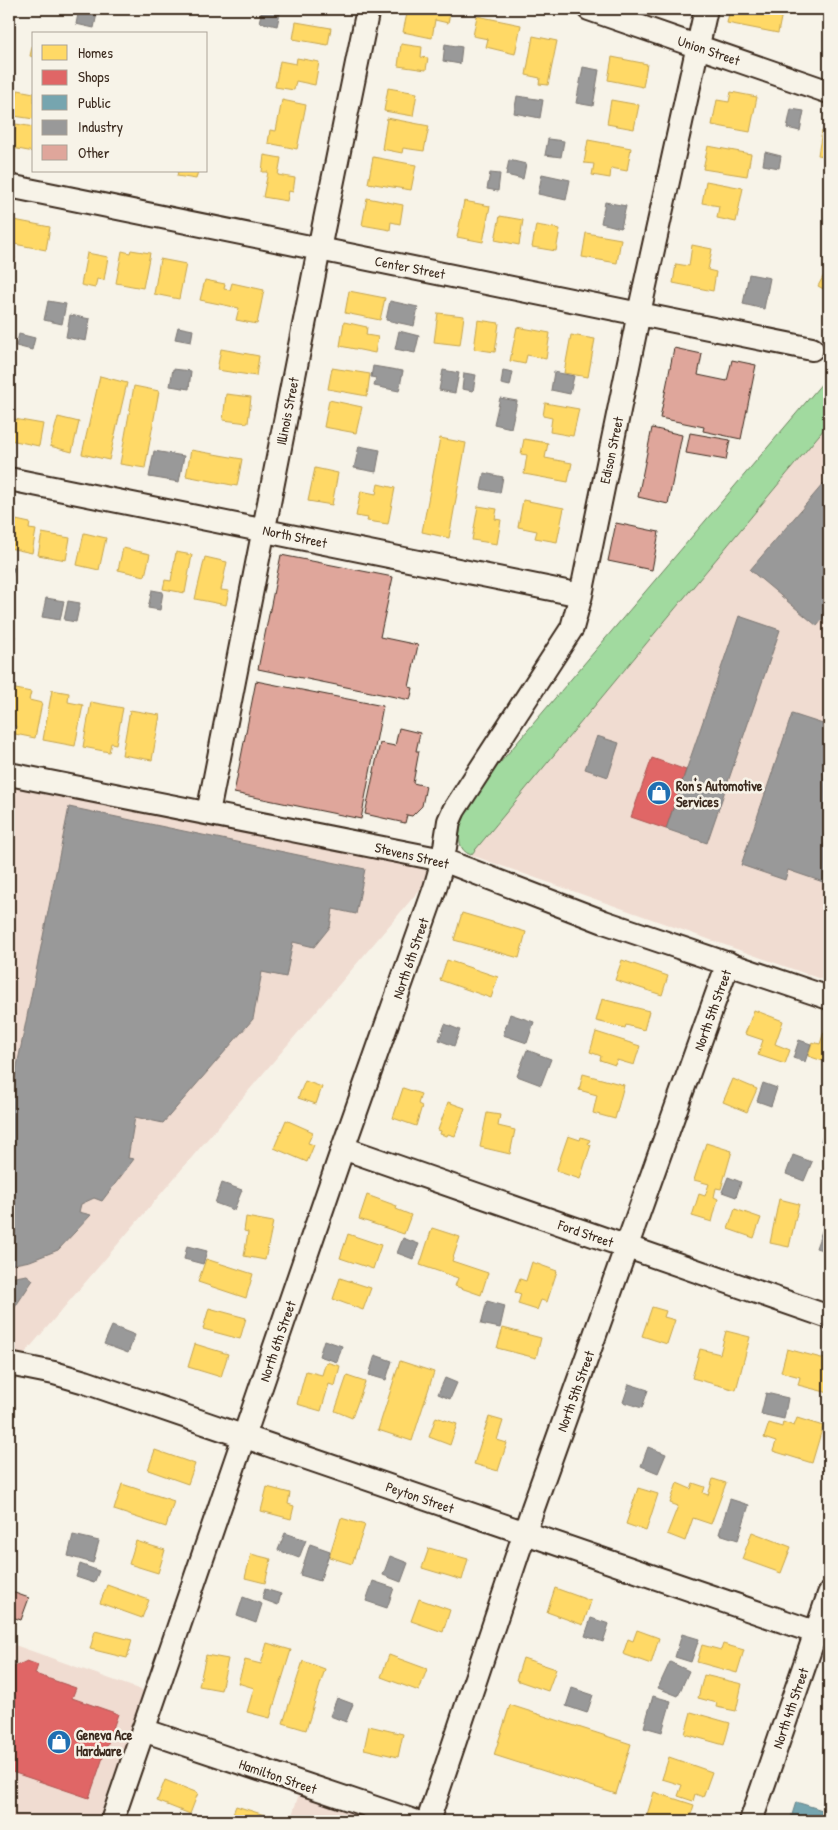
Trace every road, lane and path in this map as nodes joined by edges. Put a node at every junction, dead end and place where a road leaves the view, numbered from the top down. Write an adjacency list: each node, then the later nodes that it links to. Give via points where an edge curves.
1 (368, 9): 7 (street, Illinois Street)
2 (589, 9): 4 (street, Union Street)
3 (706, 9): 4 (street, Edison Street)
4 (698, 46): 5 (street, Union Street); 8 (street, Edison Street)
5 (829, 92)
6 (9, 186): 7 (street, Center Street)
7 (318, 248): 8 (street, Center Street); 11 (street, Illinois Street)
8 (639, 313): 9 (street, Center Street); 12 (street, Edison Street)
9 (812, 349)
10 (9, 479): 11 (street, North Street)
11 (264, 530): 12 (street, North Street); 14 (street, Illinois Street)
12 (581, 594): 15 (street, Edison Street, via 572,628 454,810)
13 (9, 774): 14 (street, Stevens Street)
14 (208, 813): 15 (street, Stevens Street)
15 (442, 860): 16 (street, Stevens Street, via 604,922); 18 (street, North 6th Street)
16 (728, 963): 17 (street, Stevens Street); 19 (street, North 5th Street)
17 (829, 998)
18 (343, 1148): 19 (street, Ford Street); 22 (street, North 6th Street)
19 (626, 1247): 20 (street, Ford Street); 23 (street, North 5th Street)
20 (829, 1317)
21 (9, 1364): 22 (street, Peyton Street, via 85,1382)
22 (244, 1436): 23 (street, Peyton Street); 26 (street, North 6th Street)
23 (524, 1533): 25 (street, Peyton Street); 29 (street, North 5th Street)
24 (829, 1594): 25 (street, North 4th Street)
25 (822, 1635): 30 (street, North 4th Street)
26 (142, 1730): 27 (street, North 6th Street); 28 (street, Hamilton Street)
27 (112, 1821)
28 (414, 1821)
29 (428, 1821)
30 (750, 1821)

